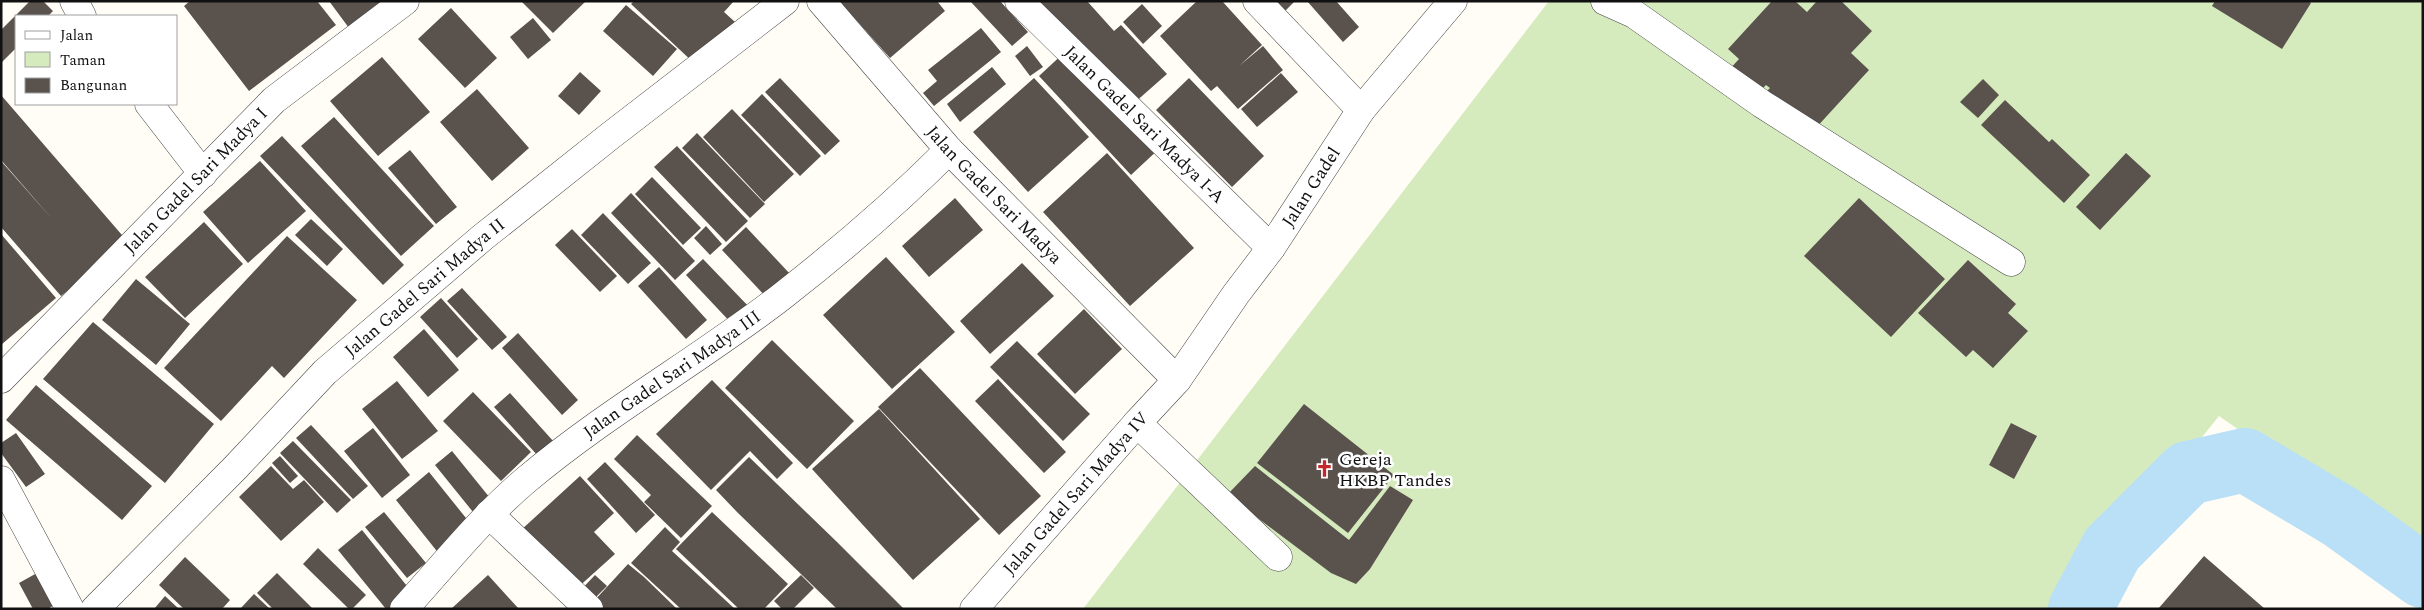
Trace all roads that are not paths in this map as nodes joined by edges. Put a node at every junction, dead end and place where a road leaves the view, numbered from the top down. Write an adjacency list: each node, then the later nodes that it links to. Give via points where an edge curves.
1 (74, 1): 9 (street)
2 (405, 1): 13 (street, Jalan Gadel Sari Madya I, via 274,100)
3 (785, 1): 23 (street, Jalan Gadel Sari Madya II, via 483,237 325,372)
4 (821, 1): 12 (street, Jalan Gadel Sari Madya)
5 (1019, 1): 14 (street, Jalan Gadel Sari Madya I-A)
6 (1257, 1): 11 (street)
7 (1454, 1): 11 (street, Jalan Gadel)
8 (1605, 1): 15 (street, via 1634,14 1762,104)
9 (81, 15)
10 (150, 105): 13 (street)
11 (1361, 110): 14 (street, Jalan Gadel)
12 (949, 150): 17 (street, Jalan Gadel Sari Madya); 20 (street, Jalan Gadel Sari Madya III, via 912,188 781,297 616,411 526,480)
13 (203, 174): 16 (street, Jalan Gadel Sari Madya I)
14 (1271, 248): 17 (street, Jalan Gadel)
15 (2011, 262)
16 (1, 379)
17 (1177, 380): 18 (street, Jalan Gadel Sari Madya IV)
18 (1137, 423): 21 (street); 26 (street, Jalan Gadel Sari Madya IV)
19 (1, 480): 22 (street)
20 (489, 514): 24 (street, Jalan Gadel Sari Madya III); 25 (street)
21 (1278, 557)
22 (70, 609)
23 (95, 609)
24 (404, 609)
25 (589, 609)
26 (974, 609)

